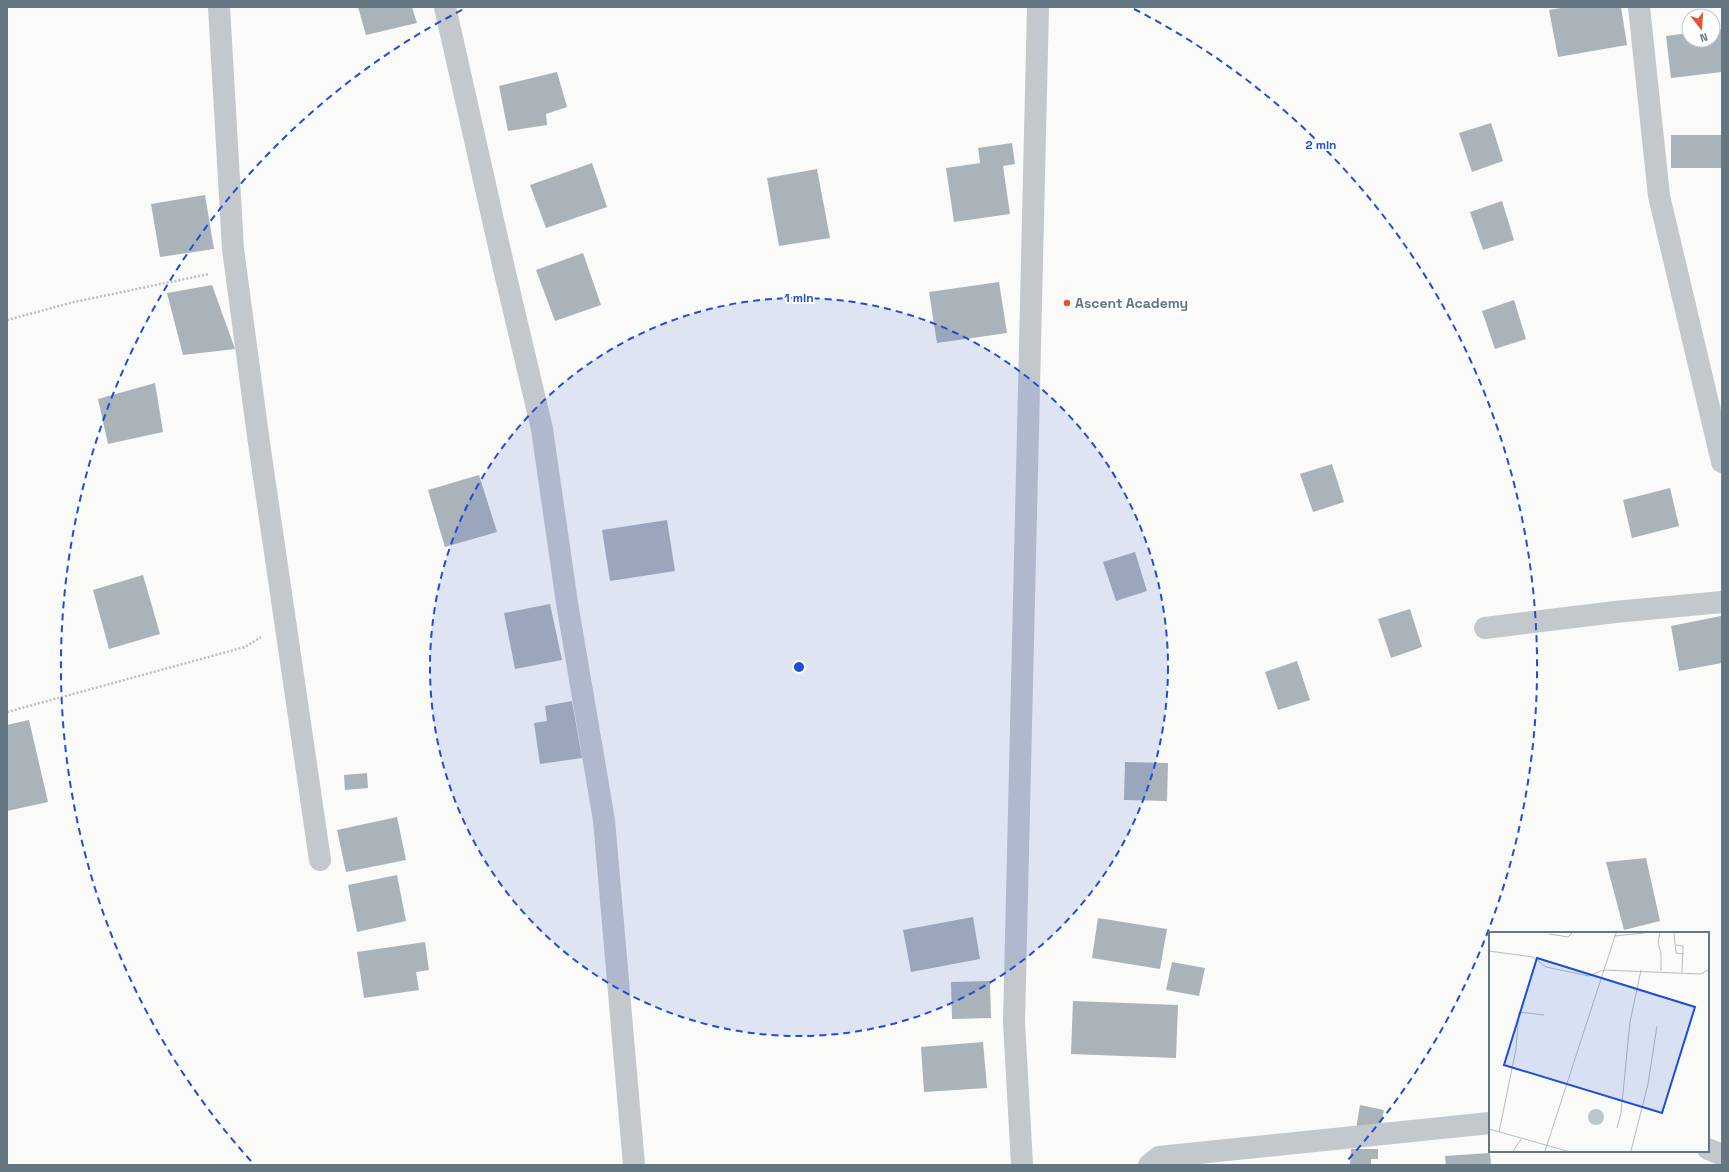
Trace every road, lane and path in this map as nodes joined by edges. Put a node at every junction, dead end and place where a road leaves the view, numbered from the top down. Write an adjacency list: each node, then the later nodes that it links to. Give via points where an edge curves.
1 (219, 7): 5 (street)
2 (445, 7): 16 (street, via 542,429 566,603 604,820)
3 (1038, 7): 17 (street, via 1014,1022)
4 (1639, 7): 7 (street, via 1659,196)
5 (235, 268): 6 (path, via 74,302); 9 (street)
6 (7, 320)
7 (1722, 462)
8 (1722, 602): 10 (street)
9 (284, 622): 11 (path, via 245,647); 12 (street)
10 (1484, 628)
11 (7, 712)
12 (320, 860)
13 (1489, 1123): 18 (street, via 1159,1157)
14 (1709, 1149): 15 (street)
15 (1722, 1155)
16 (634, 1165)
17 (1022, 1165)
18 (1149, 1165)

